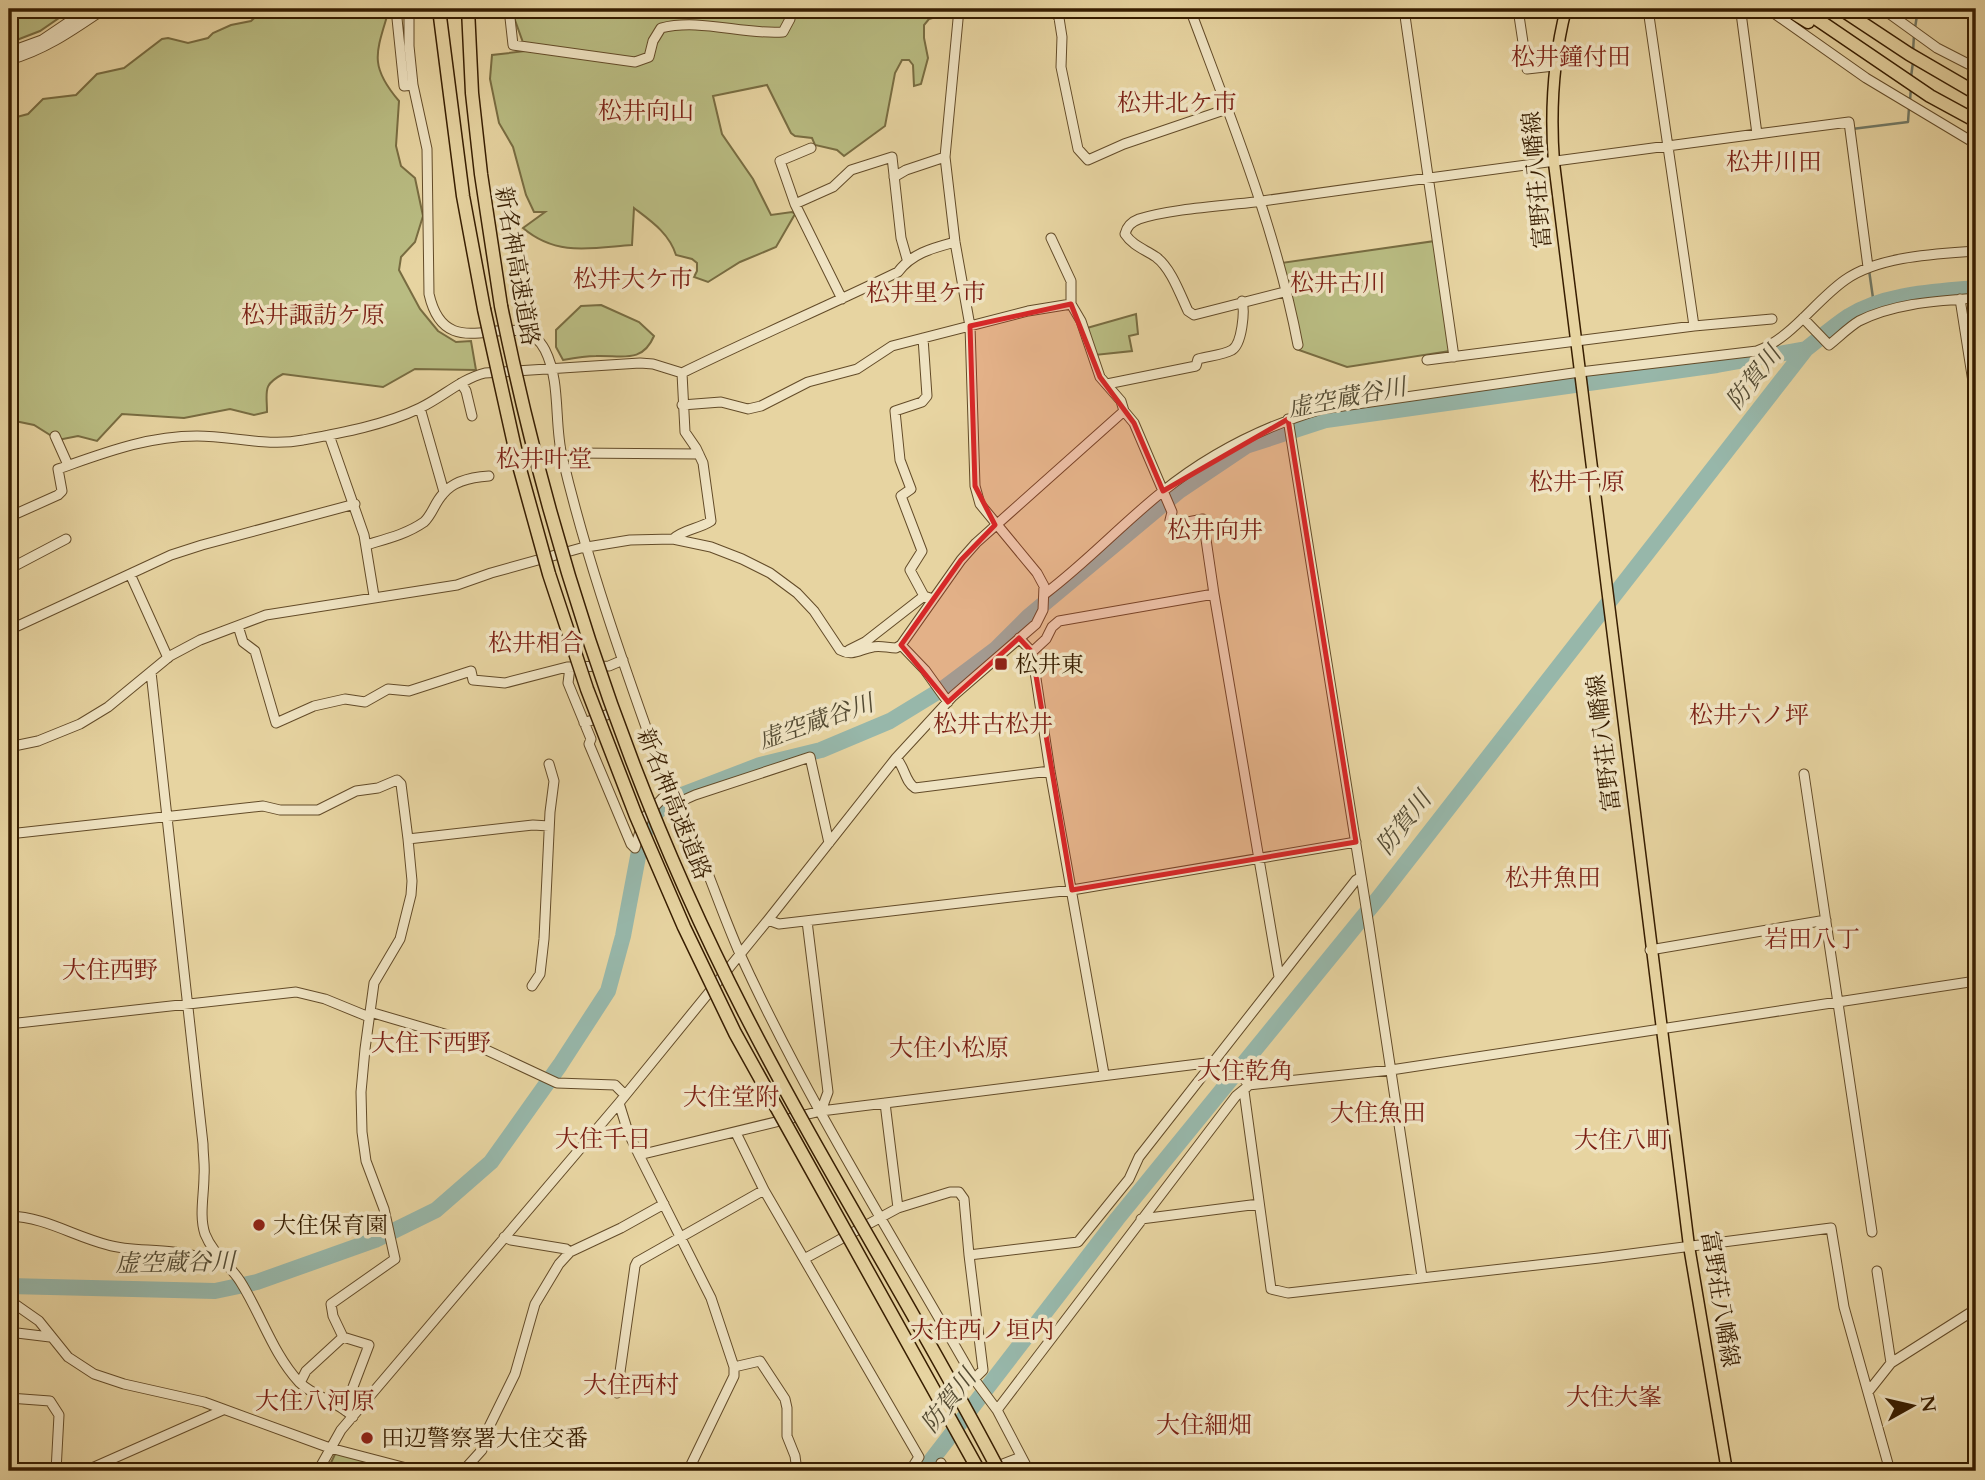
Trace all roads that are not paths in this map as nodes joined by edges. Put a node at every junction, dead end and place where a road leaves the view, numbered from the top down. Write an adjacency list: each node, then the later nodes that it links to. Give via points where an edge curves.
1 (88, 9): 27 (street, via 42,40)
2 (104, 9): 28 (street, via 57,41)
3 (397, 9): 31 (street, via 404,86)
4 (409, 9): 31 (street)
5 (439, 9): 193 (highway, 新名神高速道路, bridge, via 463,195 484,309 518,462 587,689 636,816 735,1033)
6 (468, 9): 195 (highway, 新名神高速道路, bridge, via 472,93 501,306 531,443 598,668 646,796 744,1012)
7 (509, 9): 8 (street, via 513,45 635,62 649,57 661,28 676,24 783,32)
8 (791, 9)
9 (959, 9): 41 (street)
10 (1053, 9): 34 (street, via 1059,18 1061,67 1078,149 1088,160)
11 (1190, 9): 34 (street)
12 (1404, 9): 44 (street)
13 (1518, 9): 29 (street, via 1527,69)
14 (1566, 9): 29 (main road, 富野荘八幡線)
15 (1648, 9): 39 (street)
16 (1743, 9): 37 (street)
17 (1768, 9): 38 (street, via 1866,78)
18 (1787, 9): 26 (highway)
19 (1802, 9): 26 (highway)
20 (1812, 9): 35 (highway)
21 (1841, 9): 33 (highway)
22 (1852, 9): 25 (highway)
23 (1857, 9): 25 (highway)
24 (1882, 9): 30 (street, via 1937,48)
25 (1872, 22): 32 (highway)
26 (1846, 41): 35 (highway, via 1930,96)
27 (9, 52)
28 (9, 60)
29 (1554, 66): 42 (main road, 富野荘八幡線)
30 (1976, 68)
31 (413, 85): 67 (street, via 427,149 432,309 440,321 466,335 518,329 529,334 544,349)
32 (1976, 86)
33 (1976, 93)
34 (1227, 109): 45 (street)
35 (1970, 113): 36 (highway)
36 (1976, 121)
37 (1756, 134): 39 (street); 51 (street, via 1849,122)
38 (1976, 144)
39 (1668, 147): 42 (street); 61 (street)
40 (811, 148): 46 (street, via 780,161)
41 (945, 157): 43 (street); 48 (street)
42 (1554, 163): 44 (street); 63 (main road, 富野荘八幡線)
43 (894, 177): 46 (street, via 892,157 851,170 833,187); 50 (street)
44 (1428, 177): 45 (street); 65 (street)
45 (1259, 201): 52 (street); 56 (street, via 1137,220 1127,226 1125,234 1131,243 1157,258 1194,315)
46 (795, 204): 54 (street)
47 (1051, 238): 57 (street, via 1071,281)
48 (955, 242): 50 (street); 60 (street)
49 (1976, 251): 51 (street)
50 (907, 259): 54 (street, via 898,272)
51 (1868, 267): 58 (street, via 1845,280)
52 (1288, 291): 56 (street); 64 (street)
53 (1976, 298): 55 (street)
54 (842, 299): 68 (street)
55 (1960, 299): 58 (street, via 1881,312 1856,323 1829,345); 72 (street)
56 (1242, 301): 71 (street, via 1243,322 1231,351 1198,359 1196,366)
57 (1071, 304): 60 (street); 71 (street, via 1100,377)
58 (1802, 318): 69 (street, via 1773,345 1757,351)
59 (1772, 319): 61 (street)
60 (970, 326): 62 (street); 88 (street, via 975,486 980,504)
61 (1694, 326): 63 (street)
62 (923, 338): 73 (street, via 892,346 857,369 808,382 748,410 721,402); 98 (street, via 927,396 895,411 900,460 911,489 901,496 922,551 910,570)
63 (1576, 341): 65 (street); 69 (main road, 富野荘八幡線)
64 (1298, 345)
65 (1454, 357): 66 (street)
66 (1427, 360)
67 (551, 368): 68 (street, via 640,363); 70 (street, via 485,373); 92 (street, via 561,453)
68 (682, 373): 73 (street)
69 (1580, 374): 77 (street, via 1322,409); 131 (main road, 富野荘八幡線)
70 (461, 383): 74 (street); 76 (street)
71 (1107, 384): 75 (street)
72 (1976, 401)
73 (682, 405): 81 (street, via 685,432)
74 (420, 408): 78 (street); 85 (street)
75 (1124, 411): 84 (street); 88 (street)
76 (472, 416)
77 (1287, 419): 84 (street, via 1213,457); 123 (street)
78 (329, 435): 82 (street, via 276,442 162,438); 86 (street)
79 (55, 436): 82 (street)
80 (573, 453): 81 (street)
81 (699, 454): 89 (street, via 712,521)
82 (68, 465): 87 (street, via 58,468 62,491 58,495)
83 (489, 476): 85 (street, via 458,483)
84 (1163, 491): 95 (street, via 1172,523 1203,519); 97 (street)
85 (444, 492): 91 (street, via 426,520 407,532)
86 (355, 504): 91 (street); 94 (street, via 202,545)
87 (9, 517)
88 (995, 525): 97 (street, via 1037,573); 98 (street)
89 (673, 539): 92 (street); 104 (street, via 711,547 770,573 814,611)
90 (66, 540): 93 (street)
91 (366, 545): 96 (street)
92 (586, 547): 96 (street, via 457,585); 106 (street)
93 (9, 569)
94 (130, 574): 100 (street); 105 (street)
95 (1214, 594): 103 (street, via 1059,621); 125 (street)
96 (374, 596): 99 (street, via 266,615)
97 (1045, 596): 101 (street, via 1036,624)
98 (929, 597): 102 (street); 104 (street)
99 (238, 626): 105 (street); 107 (street, via 243,642 255,651 276,723 314,706 345,699 365,702 388,689 409,691 471,671 473,680 505,683)
100 (9, 629)
101 (1019, 638): 103 (street); 109 (street)
102 (901, 645): 104 (street); 109 (street)
103 (1031, 652): 115 (street)
104 (844, 653)
105 (168, 658): 108 (street)
106 (623, 660): 107 (street, via 609,666); 117 (street)
107 (570, 667): 111 (street, via 568,683)
108 (151, 672): 112 (street, via 80,724); 119 (street)
109 (948, 702): 113 (street)
110 (609, 714): 111 (street)
111 (584, 723): 117 (street, via 635,848 644,818)
112 (9, 747)
113 (896, 758): 115 (street, via 915,788); 124 (street)
114 (550, 764): 120 (street, via 554,781)
115 (1050, 771): 127 (street)
116 (1804, 775): 129 (street)
117 (671, 789): 118 (street)
118 (677, 803): 124 (street, via 810,757); 132 (street)
119 (168, 817): 121 (street); 122 (street, via 263,806 318,810 356,791 397,780); 137 (street)
120 (549, 826): 122 (street); 135 (street, via 544,939 540,974)
121 (9, 834)
122 (408, 839): 138 (street, via 411,895 395,952 374,983)
123 (1356, 842): 125 (street); 126 (street)
124 (829, 843): 128 (street)
125 (1259, 858): 127 (street); 133 (street)
126 (1361, 877): 133 (street); 142 (street)
127 (1072, 890): 130 (street); 143 (street)
128 (768, 920): 130 (street, via 779,924); 132 (street)
129 (1826, 920): 131 (street); 136 (street)
130 (807, 921): 147 (street, via 828,1092)
131 (1650, 950): 140 (main road, 富野荘八幡線)
132 (740, 954): 145 (street); 147 (street)
133 (1279, 976): 141 (street)
134 (1976, 982): 136 (street)
135 (532, 986)
136 (1838, 1001): 140 (street); 157 (street)
137 (187, 1006): 138 (street, via 296,992); 139 (street); 162 (street, via 203,1144 202,1211 205,1233)
138 (369, 1014): 145 (street, via 465,1040 557,1083 615,1085); 171 (street, via 362,1132 395,1259 331,1304)
139 (9, 1024)
140 (1661, 1031): 142 (street); 160 (main road, 富野荘八幡線)
141 (1214, 1062): 143 (street); 163 (street, via 1078,1242)
142 (1391, 1070): 144 (street); 166 (street)
143 (1104, 1074): 146 (street)
144 (1246, 1086): 152 (street); 156 (street)
145 (622, 1099): 149 (street, via 628,1132); 158 (street)
146 (885, 1103): 147 (street); 153 (street)
147 (821, 1111): 148 (street); 155 (street)
148 (736, 1133): 149 (street); 150 (street)
149 (639, 1155): 151 (street)
150 (764, 1190): 159 (street); 164 (street)
151 (664, 1204): 159 (street); 161 (street)
152 (1259, 1204): 156 (street); 166 (street, via 1271,1289 1288,1293)
153 (898, 1208): 155 (street); 163 (street, via 959,1192 964,1199)
154 (9, 1216): 162 (street, via 29,1217 112,1247 205,1258)
155 (881, 1217): 164 (street); 174 (street)
156 (1141, 1219): 181 (street)
157 (1871, 1233)
158 (503, 1237): 161 (street); 182 (street)
159 (682, 1237): 173 (street, via 711,1298); 177 (street, via 635,1266)
160 (1689, 1246): 166 (street); 176 (street, via 1831,1228 1844,1307); 197 (main road, 富野荘八幡線)
161 (570, 1252): 189 (street, via 535,1304 515,1374 482,1450)
162 (216, 1255): 175 (street, via 239,1279 279,1356)
163 (969, 1255): 174 (street, via 983,1370)
164 (804, 1259): 192 (street, via 919,1457)
165 (1877, 1271): 172 (street)
166 (1422, 1277)
167 (9, 1300): 170 (street, via 39,1321)
168 (1976, 1309): 172 (street)
169 (9, 1332): 170 (street)
170 (50, 1337): 180 (street, via 68,1357 94,1374)
171 (343, 1337): 175 (street, via 306,1371); 179 (street, via 369,1345)
172 (1891, 1363): 176 (street)
173 (734, 1367): 190 (street, via 734,1376); 191 (street, via 760,1361 785,1399 787,1436)
174 (974, 1379): 181 (street)
175 (300, 1383): 179 (street)
176 (1868, 1392): 198 (street)
177 (617, 1393)
178 (9, 1398): 185 (street, via 50,1401 59,1415)
179 (345, 1408): 182 (street)
180 (223, 1410): 183 (street); 186 (street)
181 (997, 1410): 184 (street)
182 (353, 1417): 183 (street)
183 (330, 1448): 187 (street); 188 (street)
184 (1021, 1457): 194 (street); 196 (street)
185 (57, 1471)
186 (85, 1471)
187 (318, 1471)
188 (418, 1471)
189 (463, 1471)
190 (688, 1471)
191 (797, 1471)
192 (910, 1471)
193 (979, 1471)
194 (985, 1471)
195 (999, 1471)
196 (1028, 1471)
197 (1727, 1471)
198 (1890, 1471)

